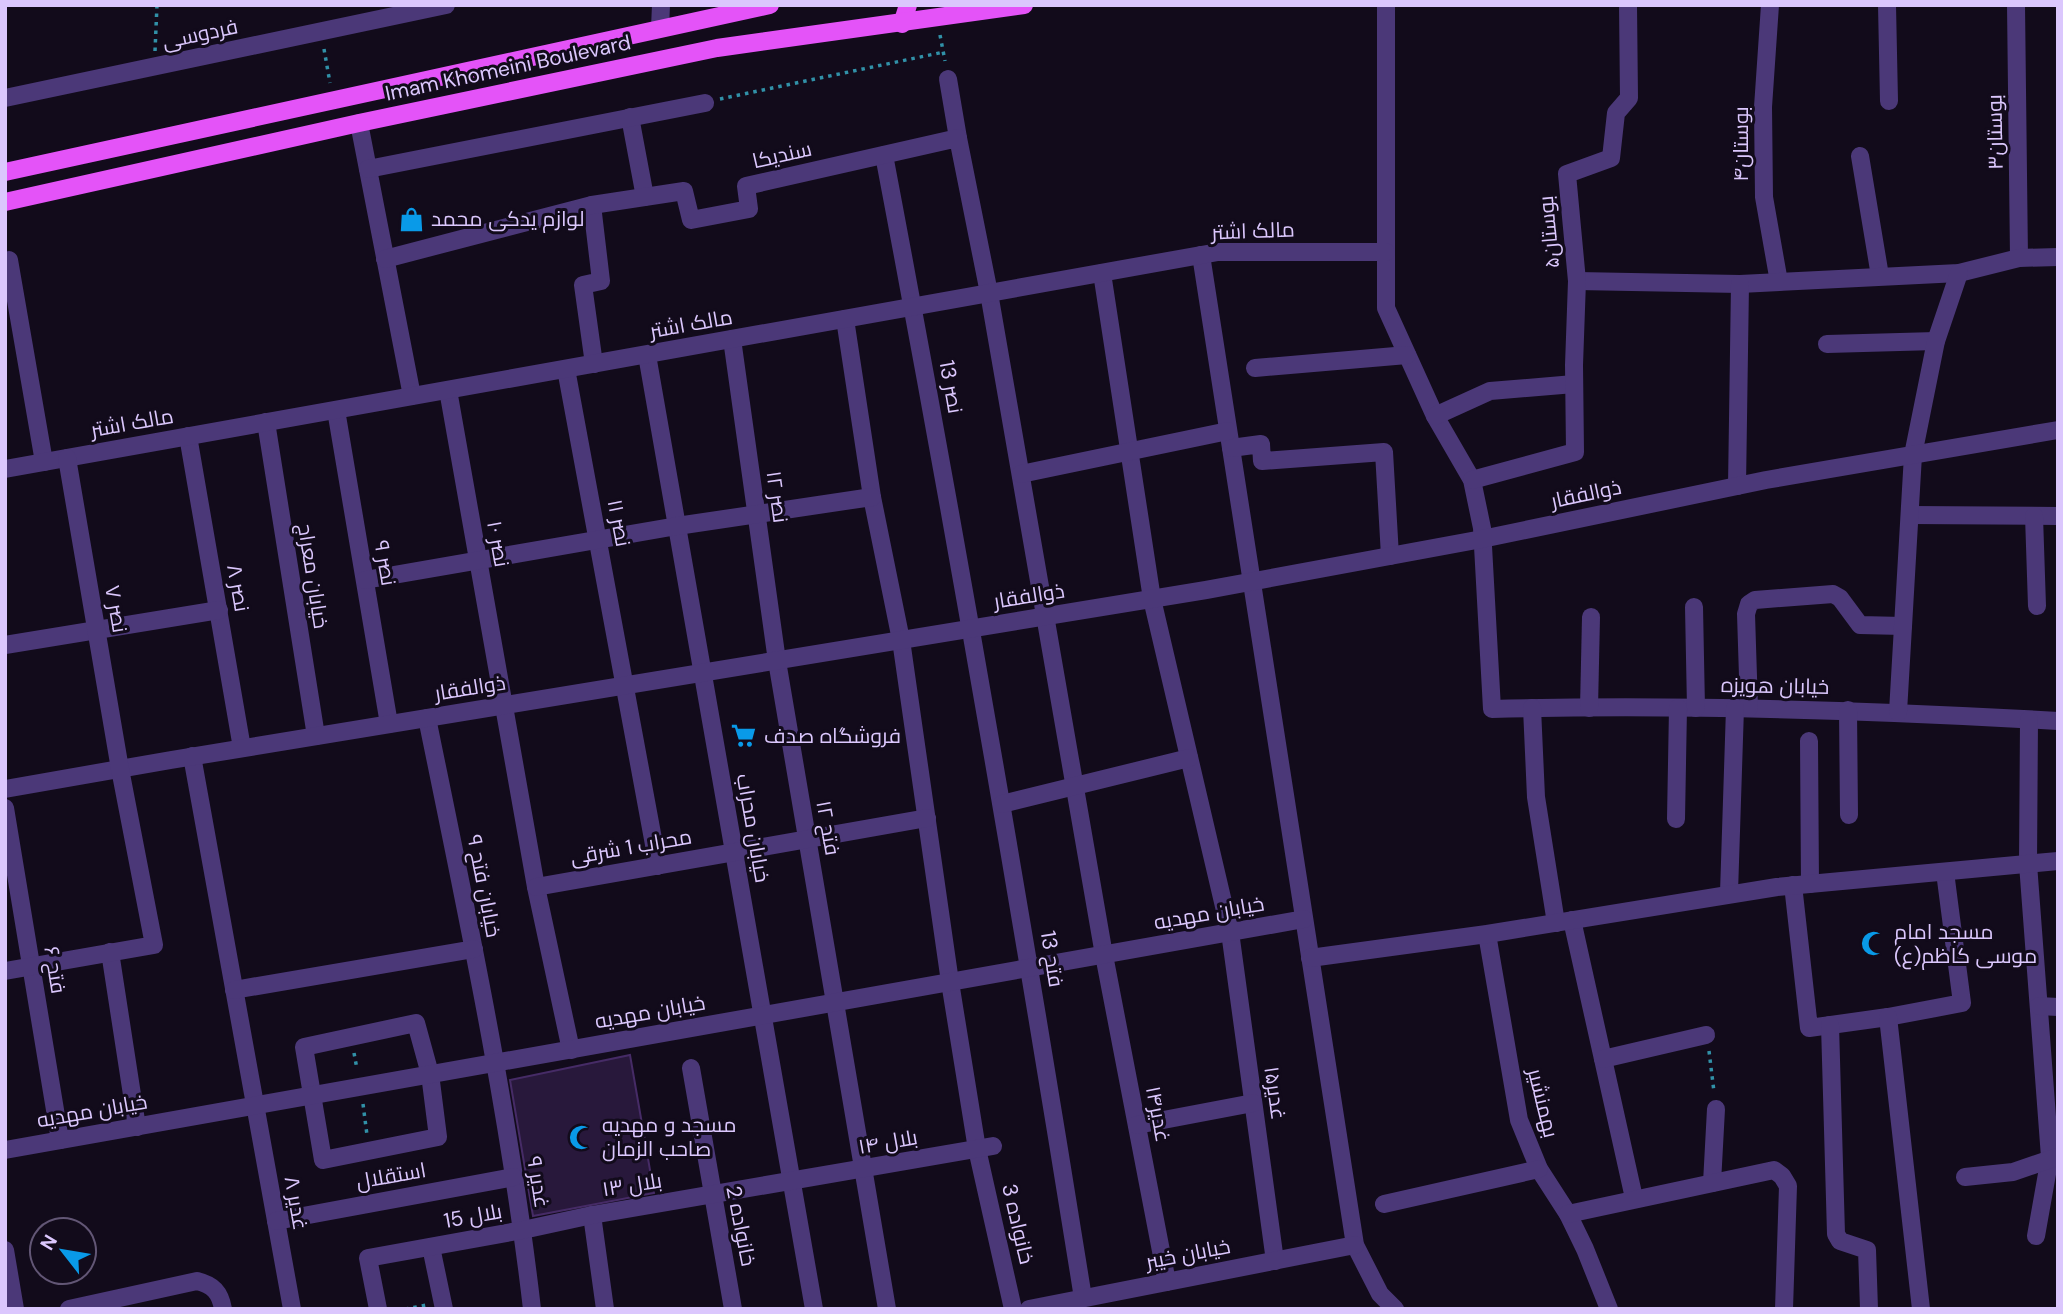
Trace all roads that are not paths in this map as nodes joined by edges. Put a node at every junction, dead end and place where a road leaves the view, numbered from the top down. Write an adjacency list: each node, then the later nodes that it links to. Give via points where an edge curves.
1 (446, 5): 15 (street, فردوسی)
2 (661, 5): 13 (street)
3 (770, 5): 13 (main road, Imam Khomeini Boulevard)
4 (908, 5): 12 (main road)
5 (1024, 5): 11 (main road, Imam Khomeini Boulevard)
6 (1386, 5): 28 (street)
7 (1628, 5): 37 (street, بوستان۵, via 1629,98 1616,113 1611,158 1567,174)
8 (1770, 5): 38 (street, بوستان۴, via 1763,107 1764,197)
9 (1887, 5): 16 (street)
10 (2016, 5): 31 (street, بوستان۳)
11 (947, 13): 12 (main road, Imam Khomeini Boulevard)
12 (902, 24): 19 (main road, Imam Khomeini Boulevard, via 717,48)
13 (660, 28): 24 (main road, Imam Khomeini Boulevard)
14 (948, 79): 20 (street)
15 (5, 98)
16 (1889, 101)
17 (705, 103): 18 (street)
18 (630, 117): 23 (street); 25 (street)
19 (359, 123): 23 (street); 26 (main road, Imam Khomeini Boulevard)
20 (958, 138): 21 (street, سندیکا); 40 (street)
21 (884, 155): 25 (street, سندیکا, via 746,186 748,209 691,220 684,191); 41 (street, نصر 13)
22 (1860, 156): 36 (street)
23 (368, 169): 32 (street)
24 (5, 172)
25 (645, 197): 27 (street, سندیکا)
26 (5, 202)
27 (592, 205): 32 (street, سندیکا); 48 (street, via 601,281 583,285)
28 (1386, 252): 29 (street, مالک اشتر); 47 (street, via 1386,308)
29 (1200, 255): 34 (street, مالک اشتر); 59 (street)
30 (2058, 257): 31 (street)
31 (2019, 258): 35 (street)
32 (385, 259): 53 (street)
33 (9, 260): 63 (street)
34 (1102, 273): 40 (street, مالک اشتر); 60 (street, غدیر۱۵)
35 (1959, 273): 36 (street); 44 (street)
36 (1880, 276): 38 (street)
37 (1577, 281): 39 (street); 51 (street)
38 (1779, 282): 39 (street)
39 (1740, 284): 67 (street)
40 (989, 293): 41 (street, مالک اشتر); 65 (street, غدیر۱۴)
41 (913, 307): 42 (street, مالک اشتر); 87 (street, نصر 13)
42 (845, 319): 43 (street, مالک اشتر); 68 (street, خانواده 3)
43 (732, 339): 46 (street, مالک اشتر); 69 (street, نصر ۱۲)
44 (1936, 341): 45 (street); 61 (street)
45 (1827, 344)
46 (647, 355): 48 (street, مالک اشتر); 73 (street, خیابان محراب)
47 (1407, 355): 49 (street); 55 (street)
48 (594, 364): 50 (street, مالک اشتر)
49 (1255, 368)
50 (566, 369): 52 (street, مالک اشتر); 75 (street, نصر ۱۱)
51 (1574, 384): 55 (street, via 1490,391); 66 (street, via 1575,452)
52 (448, 390): 53 (street, مالک اشتر); 77 (street, نصر ۱۰)
53 (412, 397): 54 (street, مالک اشتر)
54 (336, 410): 56 (street, مالک اشتر); 78 (street, نصر ۹)
55 (1435, 415): 66 (street)
56 (266, 422): 58 (street, مالک اشتر); 105 (street, خیابان معراج)
57 (2058, 430): 61 (street, ذوالفقار)
58 (188, 436): 62 (street, مالک اشتر); 83 (street, نصر ۸)
59 (1230, 439): 60 (street); 76 (street, via 1261,444 1262,461 1384,452); 79 (street)
60 (1129, 451): 65 (street); 80 (street, غدیر۱۵)
61 (1913, 456): 67 (street, ذوالفقار); 70 (street)
62 (67, 458): 63 (street, مالک اشتر); 88 (street, نصر ۷)
63 (44, 462): 64 (street, مالک اشتر)
64 (5, 469)
65 (1021, 474): 84 (street, غدیر۱۴)
66 (1472, 480): 74 (street)
67 (1737, 486): 74 (street, ذوالفقار)
68 (872, 497): 69 (street); 89 (street, خانواده 3)
69 (757, 514): 73 (street); 91 (street, نصر ۱۲)
70 (1910, 514): 71 (street); 86 (street)
71 (2034, 516): 72 (street); 81 (street)
72 (2058, 516)
73 (677, 526): 75 (street); 92 (street, خیابان محراب)
74 (1482, 539): 76 (street, ذوالفقار); 95 (street, خیابان هویزه, via 1492,709)
75 (598, 540): 77 (street); 93 (street, نصر ۱۱)
76 (1390, 556): 79 (street, ذوالفقار)
77 (478, 560): 78 (street); 94 (street, نصر ۱۰)
78 (365, 580): 104 (street, نصر ۹)
79 (1252, 582): 80 (street, ذوالفقار); 127 (street)
80 (1152, 599): 84 (street, ذوالفقار); 109 (street, غدیر۱۵)
81 (2037, 606)
82 (1694, 607): 97 (street)
83 (219, 610): 88 (street); 107 (street, نصر ۸)
84 (1046, 617): 87 (street, ذوالفقار); 111 (street, غدیر۱۴)
85 (1591, 617): 96 (street)
86 (1903, 625): 98 (street, via 1860,625 1833,594 1755,600 1746,614); 100 (street)
87 (972, 628): 89 (street, ذوالفقار); 113 (street, فتح 13)
88 (96, 630): 90 (street); 110 (street, نصر ۷)
89 (901, 640): 91 (street, ذوالفقار); 116 (street, خانواده 3)
90 (5, 645)
91 (777, 661): 92 (street, ذوالفقار); 118 (street, فتح ۱۲)
92 (702, 673): 93 (street, ذوالفقار); 119 (street, خیابان محراب)
93 (626, 685): 94 (street, ذوالفقار); 122 (street, نصر ۱۱)
94 (504, 705): 101 (street, ذوالفقار); 125 (street, نصر ۱۰)
95 (1532, 708): 96 (street, خیابان هویزه); 128 (street, via 1536,797)
96 (1589, 708): 97 (street, خیابان هویزه)
97 (1687, 708): 98 (street, خیابان هویزه); 117 (street)
98 (1742, 708): 99 (street, خیابان هویزه); 126 (street)
99 (1848, 710): 100 (street, خیابان هویزه); 115 (street)
100 (1898, 712): 102 (street, خیابان هویزه)
101 (428, 718): 104 (street, ذوالفقار); 131 (street, خیابان فتح ۹)
102 (2029, 720): 103 (street, خیابان هویزه); 121 (street)
103 (2058, 721)
104 (389, 724): 105 (street, ذوالفقار)
105 (316, 736): 107 (street, ذوالفقار)
106 (1810, 741): 124 (street)
107 (242, 748): 108 (street, ذوالفقار)
108 (192, 756): 110 (street, ذوالفقار); 139 (street, غدیر ۸)
109 (1189, 758): 111 (street); 129 (street, غدیر۱۵)
110 (120, 769): 112 (street, ذوالفقار); 132 (street, نصر ۷, via 154,945)
111 (1075, 787): 113 (street); 133 (street, غدیر۱۴)
112 (5, 789)
113 (1002, 804): 136 (street, فتح 13)
114 (5, 808): 135 (street, فتح ۶)
115 (1849, 815)
116 (927, 818): 118 (street, محراب 1 شرقی); 138 (street, خانواده 3)
117 (1676, 819)
118 (807, 840): 119 (street, محراب 1 شرقی); 140 (street, فتح ۱۲)
119 (734, 853): 122 (street, محراب 1 شرقی); 143 (street, خیابان محراب)
120 (2058, 861): 121 (street)
121 (2028, 864): 123 (street); 141 (street)
122 (658, 866): 125 (street, محراب 1 شرقی)
123 (1945, 872): 124 (street); 144 (street, via 1962,1003)
124 (1801, 885): 126 (street); 145 (street, via 1809,1028)
125 (536, 887): 147 (street, نصر ۱۰)
126 (1729, 893): 128 (street)
127 (1304, 919): 129 (street, خیابان مهدیه); 134 (street)
128 (1564, 922): 130 (street); 148 (street)
129 (1230, 932): 133 (street, خیابان مهدیه); 153 (street, غدیر۱۵)
130 (1487, 934): 134 (street); 162 (street, بهمنشیر, via 1519,1120)
131 (474, 949): 139 (street); 149 (street, خیابان فتح ۹)
132 (110, 953): 135 (street); 157 (street)
133 (1104, 955): 136 (street, خیابان مهدیه); 156 (street, غدیر۱۴)
134 (1310, 958): 176 (street)
135 (32, 966): 137 (street); 158 (street, فتح ۶)
136 (1030, 968): 138 (street, خیابان مهدیه); 181 (street, فتح 13)
137 (5, 971)
138 (950, 982): 140 (street, خیابان مهدیه); 159 (street, خانواده 3)
139 (234, 990): 154 (street, غدیر ۸)
140 (835, 1003): 143 (street, خیابان مهدیه); 163 (street, فتح ۱۲)
141 (2039, 1006): 142 (street); 161 (street)
142 (2058, 1007)
143 (762, 1015): 147 (street, خیابان مهدیه); 166 (street, خیابان محراب)
144 (1888, 1017): 145 (street); 200 (street)
145 (1830, 1025): 199 (street, via 1836,1234 1840,1241 1867,1250)
146 (1706, 1035): 148 (street)
147 (571, 1049): 149 (street, خیابان مهدیه)
148 (1603, 1059): 169 (street)
149 (496, 1063): 151 (street, خیابان مهدیه); 164 (street, غدیر ۹)
150 (691, 1068): 168 (street, خانواده 2)
151 (430, 1074): 152 (street, خیابان مهدیه); 152 (street, via 416,1023 304,1047); 152 (street, via 438,1137 323,1160)
152 (312, 1096): 154 (street, خیابان مهدیه)
153 (1253, 1103): 156 (street); 179 (street, غدیر۱۵)
154 (255, 1106): 157 (street, خیابان مهدیه); 173 (street, غدیر ۸)
155 (1716, 1108): 167 (street)
156 (1137, 1125): 180 (street, غدیر۱۴)
157 (137, 1127): 158 (street, خیابان مهدیه)
158 (60, 1140): 160 (street, خیابان مهدیه)
159 (985, 1148): 163 (street, بلال ۱۴); 194 (street, خانواده 3)
160 (5, 1150)
161 (2054, 1157): 165 (street, via 2012,1172); 175 (street)
162 (1539, 1168): 170 (street); 171 (street, بهمنشیر)
163 (865, 1169): 166 (street, بلال ۱۴); 193 (street, فتح ۱۲)
164 (514, 1177): 173 (street, استقلال); 174 (street, غدیر ۹)
165 (1965, 1177)
166 (792, 1181): 168 (street, بلال ۱۳); 192 (street, خیابان محراب)
167 (1712, 1183): 169 (street); 198 (street, via 1774,1170 1782,1177 1787,1186)
168 (711, 1195): 172 (street, بلال ۱۳); 191 (street, خانواده 2)
169 (1634, 1198): 171 (street)
170 (1384, 1204)
171 (1568, 1214): 197 (street, بهمنشیر)
172 (592, 1215): 174 (street, بلال ۱۳); 190 (street)
173 (276, 1221): 186 (street, غدیر ۸)
174 (523, 1230): 177 (street, بلال 15); 189 (street, غدیر ۹)
175 (2036, 1236)
176 (1355, 1245): 179 (street, خیابان خیبر); 196 (street, via 1380,1294)
177 (431, 1247): 187 (street, بلال 15, via 368,1258); 188 (street)
178 (5, 1250): 183 (street)
179 (1275, 1261): 180 (street, خیابان خیبر)
180 (1167, 1282): 181 (street, خیابان خیبر)
181 (1083, 1298): 195 (street, خیابان خیبر)
182 (93, 1307): 184 (street); 185 (street, via 197,1281 211,1285)
183 (15, 1309)
184 (69, 1309)
185 (223, 1309)
186 (292, 1309)
187 (377, 1309)
188 (444, 1309)
189 (532, 1309)
190 (605, 1309)
191 (733, 1309)
192 (814, 1309)
193 (887, 1309)
194 (1013, 1309)
195 (1030, 1309)
196 (1395, 1309)
197 (1609, 1309)
198 (1784, 1309)
199 (1869, 1309)
200 (1921, 1309)

